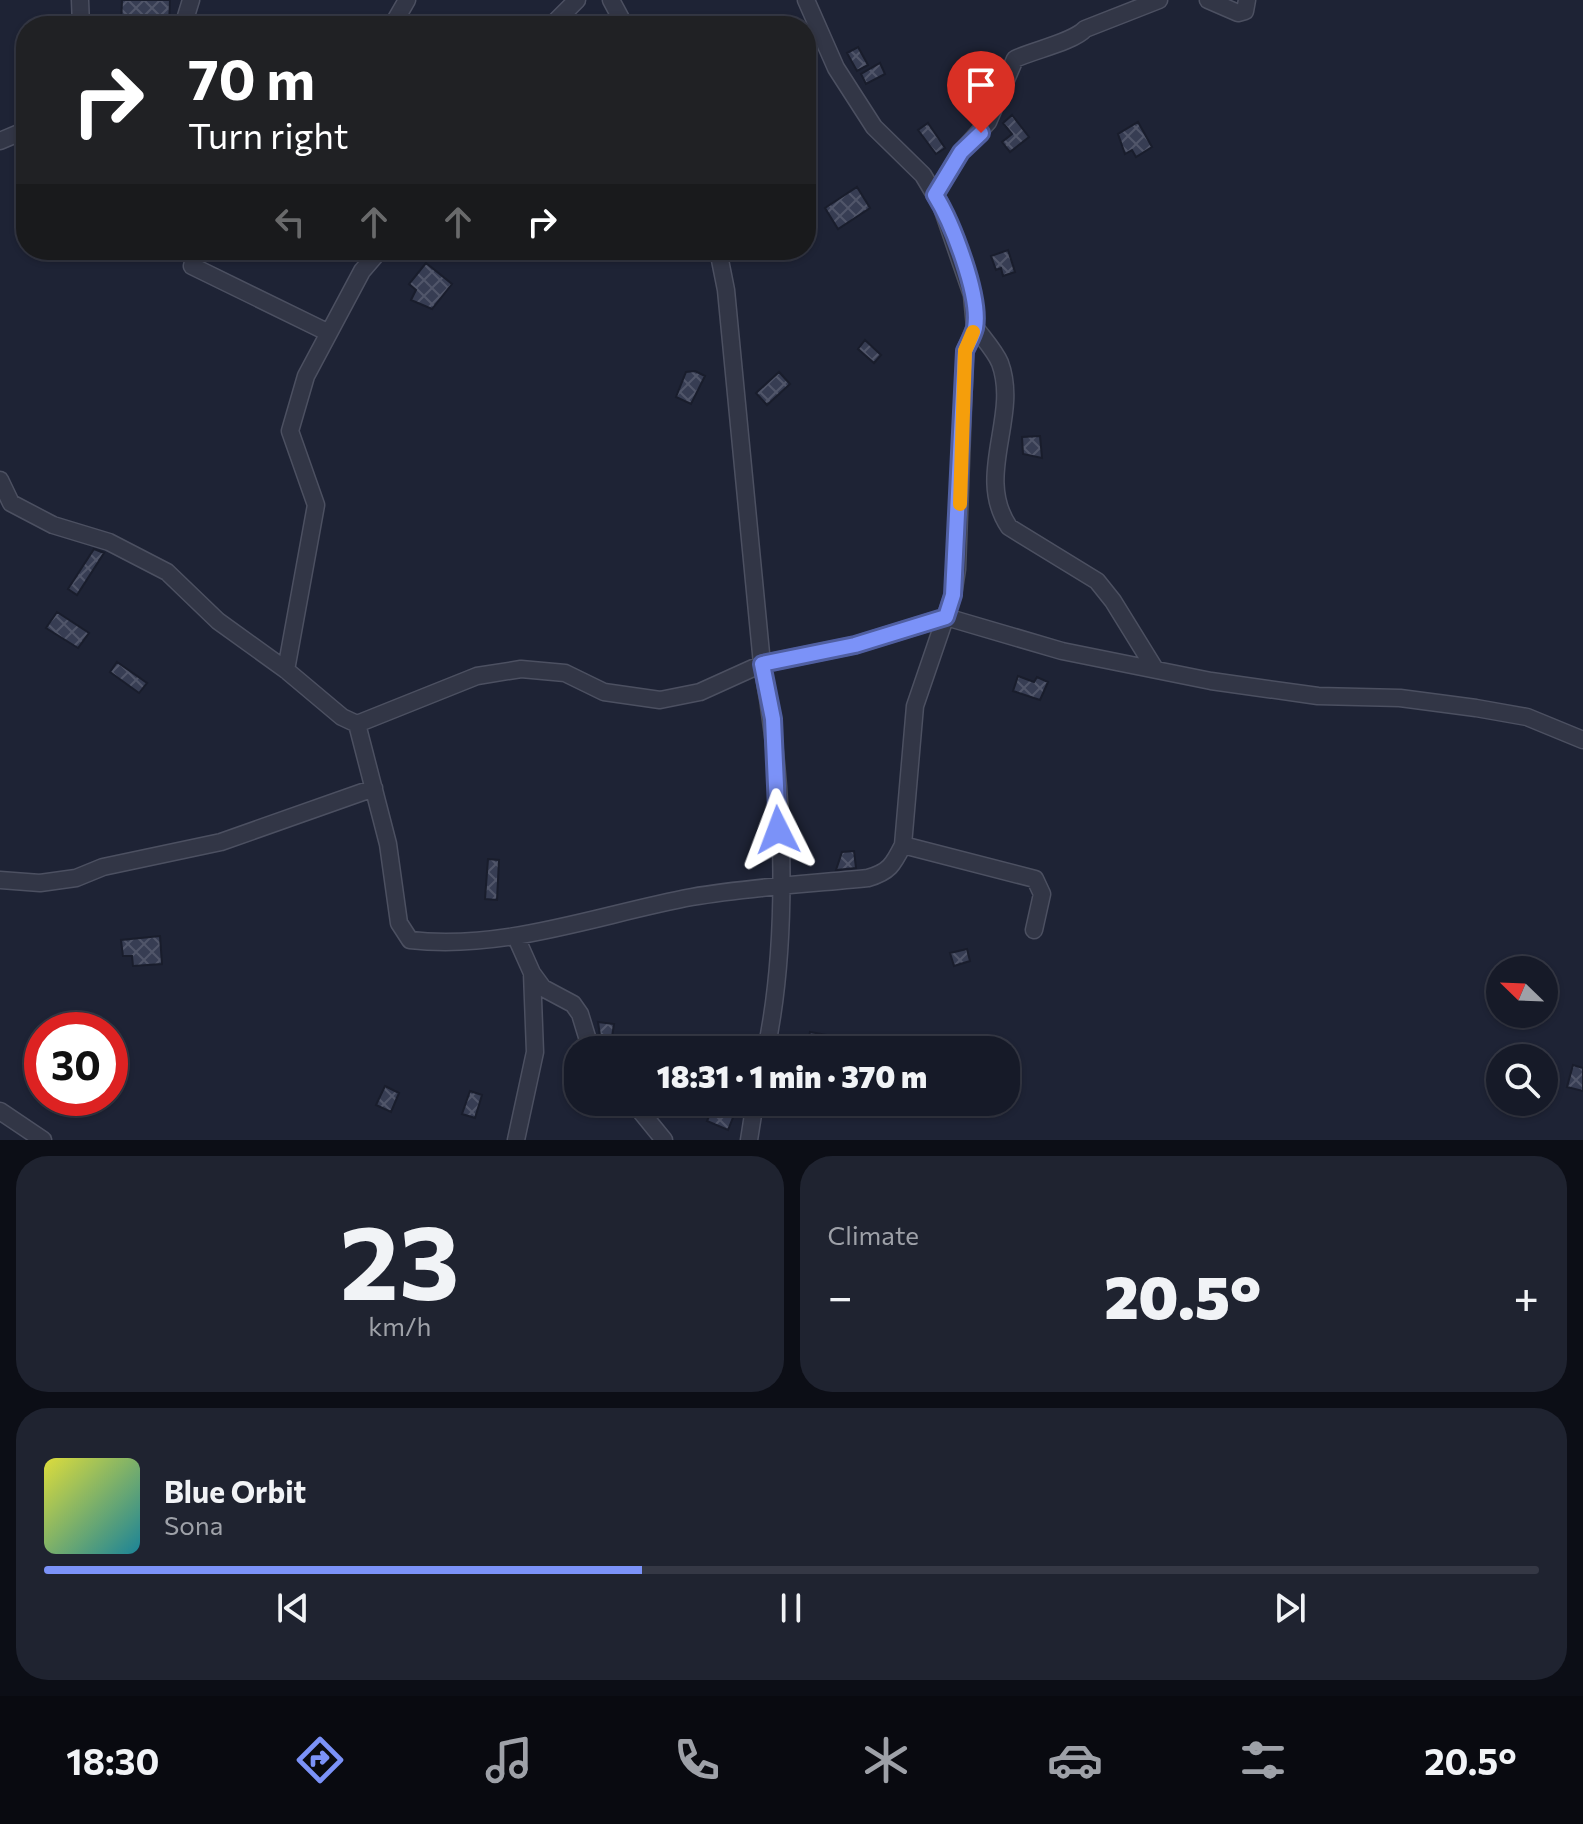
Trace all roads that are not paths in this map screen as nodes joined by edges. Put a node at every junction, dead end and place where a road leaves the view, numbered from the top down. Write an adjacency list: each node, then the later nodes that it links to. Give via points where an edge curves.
1 (577, 0): 5 (street)
2 (1159, 0): 7 (street, via 1015,59 988,122 961,152)
3 (1208, 0): 4 (street, via 1242,13)
4 (1247, 0)
5 (561, 16)
6 (816, 23): 7 (street, via 836,68 874,127 923,175)
7 (935, 195): 11 (street, via 963,261)
8 (205, 260): 12 (street)
9 (371, 260): 12 (street)
10 (720, 260): 15 (street)
11 (975, 327): 14 (street, via 965,351 957,569); 16 (street, via 999,362 1004,385 1006,418 994,457 1000,514 1009,527 1097,581)
12 (329, 333): 17 (street, via 306,376 290,431 316,505)
13 (0, 480): 17 (street, via 11,503 167,572 218,621)
14 (946, 617): 15 (street, via 855,645); 16 (street, via 1032,644); 21 (street, via 915,706)
15 (762, 664): 18 (street, via 700,692 660,700 604,692 544,669 501,671); 23 (street, via 773,719)
16 (1155, 669): 19 (street, via 1318,696 1400,698 1476,708 1527,717)
17 (286, 670): 18 (street)
18 (357, 724): 20 (street)
19 (1583, 740)
20 (374, 788): 22 (street, via 221,842 103,867 76,878 40,883); 25 (street, via 404,935 430,943)
21 (903, 845): 23 (street, via 886,873); 24 (street, via 1035,879 1042,894)
22 (0, 880)
23 (780, 886): 25 (street, via 694,897); 28 (street)
24 (1034, 930)
25 (516, 937): 26 (street)
26 (532, 973): 27 (street, via 550,995 573,1004); 33 (street, via 535,1052)
27 (588, 1036)
28 (769, 1036)
29 (0, 1111): 32 (street)
30 (644, 1116): 34 (street)
31 (753, 1116): 35 (street)
32 (43, 1140)
33 (516, 1140)
34 (664, 1140)
35 (749, 1140)

